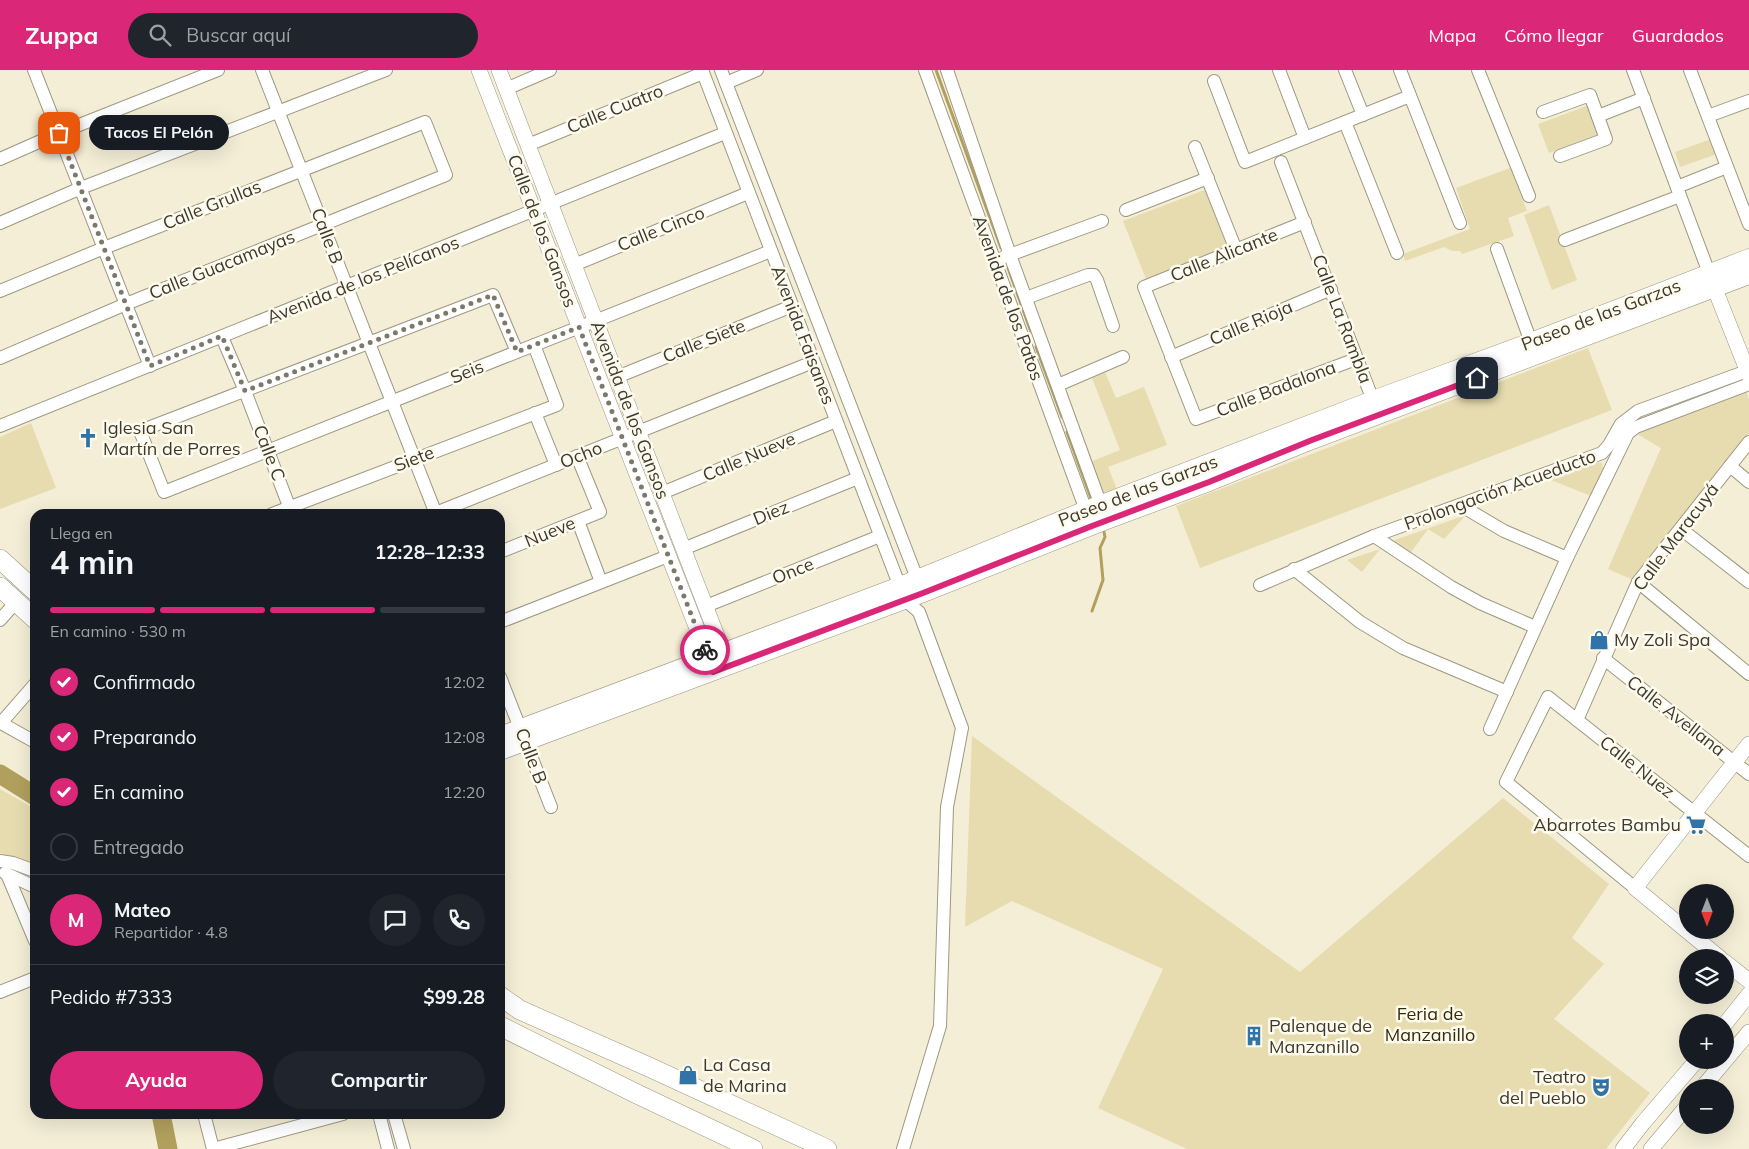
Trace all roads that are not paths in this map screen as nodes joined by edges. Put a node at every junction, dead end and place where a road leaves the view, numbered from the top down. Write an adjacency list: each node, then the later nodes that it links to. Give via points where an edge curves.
1 (34, 70): 31 (street)
2 (218, 70): 31 (street)
3 (262, 70): 25 (street, Calle B)
4 (386, 70): 25 (street)
5 (479, 70): 50 (street, Calle de los Gansos)
6 (499, 70): 21 (street, Avenida de los Gansos)
7 (550, 70): 21 (street)
8 (721, 70): 20 (street, Avenida Faisanes)
9 (758, 70): 20 (street)
10 (925, 70): 65 (street, Avenida de los Patos)
11 (947, 70): 63 (street, Avenida de los Patos)
12 (1279, 70): 33 (street)
13 (1345, 70): 28 (street)
14 (1400, 70): 23 (street)
15 (1478, 70): 46 (street)
16 (1633, 70): 22 (street)
17 (1690, 70): 29 (street)
18 (702, 71): 32 (street, Avenida Faisanes); 34 (street, Calle Cuatro)
19 (1214, 82): 33 (street, via 1245,162)
20 (726, 83): 133 (street, Avenida Faisanes)
21 (506, 89): 34 (street, Avenida de los Gansos)
22 (1642, 95): 27 (street); 44 (street)
23 (1410, 96): 28 (street); 54 (street)
24 (1749, 101): 29 (street)
25 (278, 112): 40 (street, Calle B); 43 (street)
26 (1543, 112): 27 (street, via 1590,95)
27 (1597, 113): 36 (street, via 1606,139)
28 (1363, 115): 30 (street)
29 (1708, 116): 39 (street)
30 (1345, 122): 33 (street); 62 (street)
31 (59, 133): 37 (street); 43 (street)
32 (725, 133): 45 (street, Avenida Faisanes); 48 (street, Avenida de los Pelícanos)
33 (1304, 138)
34 (528, 145): 48 (street, Avenida de los Gansos)
35 (1195, 146): 42 (street)
36 (1560, 156)
37 (0, 159)
38 (1281, 162): 52 (street, Calle La Rambla)
39 (1726, 164): 44 (street); 47 (street)
40 (301, 170): 41 (street, Calle Grullas, via 425,122); 56 (street, Calle B); 58 (street, Calle Grullas)
41 (446, 175): 56 (street, Calle Guacamayas)
42 (1208, 178): 49 (street); 60 (street)
43 (80, 188): 53 (street); 58 (street)
44 (1677, 188): 57 (street); 68 (street)
45 (748, 194): 61 (street, Avenida Faisanes); 66 (street, Calle Cinco)
46 (1529, 196)
47 (1745, 203): 55 (street)
48 (550, 204): 50 (street, Avenida de los Pelícanos); 66 (street, Avenida de los Gansos)
49 (1126, 210)
50 (534, 211): 69 (street, Avenida de los Pelícanos); 77 (street, Calle de los Gansos)
51 (1102, 220): 63 (street)
52 (1305, 222): 60 (street, Calle Alicante); 70 (street, Calle La Rambla)
53 (0, 223)
54 (1460, 223)
55 (1749, 224)
56 (323, 225): 69 (street, Calle B); 73 (street, Calle Guacamayas)
57 (1565, 240)
58 (104, 248): 71 (street, Calle Grullas); 73 (street)
59 (1498, 249): 79 (street)
60 (1236, 250): 83 (street, Calle Alicante, via 1144,287)
61 (771, 251): 74 (street, Avenida Faisanes); 75 (street, Seis)
62 (1397, 253)
63 (1010, 254): 65 (street); 72 (street, Avenida de los Patos)
64 (1749, 258): 68 (main road, Paseo de las Garzas)
65 (994, 260): 117 (street, Avenida de los Patos)
66 (574, 265): 75 (street, Avenida de los Gansos)
67 (1749, 275): 68 (main road)
68 (1712, 281): 79 (main road, Paseo de las Garzas); 89 (street); 95 (main road)
69 (346, 286): 78 (street, Avenida de los Pelícanos); 80 (street, Calle B)
70 (1331, 289): 83 (street, Calle Rioja); 86 (street, Calle La Rambla)
71 (0, 291)
72 (1026, 298): 76 (street, via 1094,275); 91 (street, Avenida de los Patos)
73 (126, 304): 84 (street, Calle Guacamayas); 88 (street)
74 (792, 306): 87 (street, Avenida Faisanes); 90 (street, Calle Siete)
75 (596, 321): 77 (street, Seis); 90 (street, Avenida de los Gansos)
76 (1113, 326)
77 (579, 327): 81 (street, Seis); 101 (street, Calle de los Gansos)
78 (222, 336): 88 (street, Avenida de los Pelícanos); 92 (street, Calle C)
79 (1532, 342): 95 (main road, Paseo de las Garzas)
80 (369, 343): 82 (street, via 493,295); 92 (street); 93 (street, Calle B)
81 (534, 345): 82 (street, Seis); 96 (street, Siete, via 557,404)
82 (517, 352): 93 (street, Seis)
83 (1171, 357): 86 (street, Calle Badalona, via 1196,420)
84 (0, 358)
85 (1123, 358): 91 (street)
86 (1356, 358): 95 (street, Calle La Rambla)
87 (813, 362): 98 (street, Avenida Faisanes); 100 (street, Ocho)
88 (150, 366): 99 (street, Avenida de los Pelícanos)
89 (1748, 376): 94 (street, Prolongación Acueducto); 97 (street, Prolongación Acueducto)
90 (617, 377): 100 (street, Avenida de los Gansos)
91 (1058, 385): 117 (street, Avenida de los Patos)
92 (245, 391): 104 (street, Calle C); 104 (street, Seis, via 140,431 164,492)
93 (392, 402): 104 (street, Seis); 106 (street, Calle B)
94 (1659, 404): 97 (street); 102 (street, Prolongación Acueducto, via 1638,411 1621,424)
95 (1376, 407): 117 (main road, via 1312,440 1209,482)
96 (535, 413): 106 (street, Siete); 107 (street)
97 (1664, 416): 102 (street, Prolongación Acueducto, via 1636,426)
98 (836, 421): 109 (street, Avenida Faisanes); 111 (street, Calle Nueve)
99 (0, 426)
100 (638, 432): 101 (street, Ocho); 111 (street, Avenida de los Gansos)
101 (622, 438): 105 (street, Ocho); 124 (street, Calle de los Gansos)
102 (1619, 439): 112 (street, Prolongación Acueducto, via 1602,454); 125 (street, Prolongación Acueducto)
103 (1749, 442): 108 (street, Calle Maracuyá)
104 (267, 451): 113 (street, Calle C)
105 (577, 456): 107 (street, Ocho); 118 (street, Nueve, via 600,512)
106 (414, 459): 114 (street, Siete); 115 (street, Calle B)
107 (556, 465): 116 (street, Ocho)
108 (1730, 466): 110 (street); 119 (street, Calle Maracuyá)
109 (858, 478): 120 (street, Avenida Faisanes); 122 (street, Diez)
110 (1749, 482)
111 (662, 494): 122 (street, Avenida de los Gansos)
112 (1460, 505): 121 (street, Prolongación Acueducto); 125 (street, via 1504,531)
113 (291, 509)
114 (293, 509)
115 (433, 509)
116 (445, 509)
117 (1096, 515): 133 (main road)
118 (578, 521): 123 (street, Nueve); 128 (street)
119 (1681, 529): 129 (street, Calle Maracuyá); 130 (street)
120 (880, 536): 135 (street, Avenida Faisanes); 137 (street, Once)
121 (1374, 536): 127 (street, Prolongación Acueducto); 142 (street, via 1451,587)
122 (683, 549): 137 (street, Avenida de los Gansos)
123 (505, 550)
124 (668, 556): 128 (street); 144 (street, Calle de los Gansos)
125 (1567, 558): 142 (street, Prolongación Acueducto)
126 (0, 559): 132 (main road)
127 (1294, 569): 131 (street, Prolongación Acueducto); 148 (street, via 1360,622 1403,648)
128 (601, 582): 141 (street)
129 (1638, 582): 143 (street, Calle Maracuyá); 145 (street)
130 (1749, 582)
131 (1260, 585)
132 (30, 586)
133 (920, 586): 135 (main road); 138 (street)
134 (0, 587): 136 (main road)
135 (902, 593): 138 (street); 144 (main road)
136 (16, 602): 139 (main road); 140 (street)
137 (706, 606): 144 (street, Avenida de los Gansos)
138 (919, 612): 190 (street, via 962,728 947,807 940,1026)
139 (30, 615)
140 (0, 620)
141 (505, 620)
142 (1535, 627): 148 (street, Prolongación Acueducto)
143 (1603, 658): 149 (street, Calle Maracuyá); 157 (street, Calle Avellana)
144 (718, 662): 152 (main road)
145 (1749, 674)
146 (30, 690): 150 (street)
147 (505, 690): 152 (street, Calle B)
148 (1507, 692): 151 (street, Prolongación Acueducto)
149 (1577, 720): 160 (street, Calle Nuez); 166 (street, Calle Nuez, via 1548,697 1506,782)
150 (1, 723): 154 (street)
151 (1490, 728)
152 (523, 735): 153 (main road); 156 (main road); 159 (street, Calle B)
153 (505, 736)
154 (30, 739)
155 (1749, 744): 157 (street)
156 (505, 748)
157 (1734, 763): 158 (street, Calle Avellana); 160 (street)
158 (1749, 774)
159 (551, 807)
160 (1695, 813): 161 (street, Calle Nuez); 166 (street)
161 (1749, 856)
162 (0, 861): 163 (street)
163 (30, 869)
164 (4, 873): 165 (street); 167 (street)
165 (30, 885)
166 (1635, 888): 168 (street)
167 (30, 929)
168 (1709, 949)
169 (1734, 969): 171 (street)
170 (30, 980): 172 (street)
171 (1749, 981)
172 (0, 992)
173 (1749, 994): 175 (street)
174 (505, 1000): 189 (main road, via 520,1010)
175 (1733, 1014)
176 (505, 1028): 188 (main road)
177 (1749, 1032): 179 (street)
178 (1689, 1069): 191 (street)
179 (1710, 1079)
180 (1679, 1116): 192 (street)
181 (205, 1119): 185 (street)
182 (325, 1119): 185 (street)
183 (380, 1119): 186 (street)
184 (395, 1119): 187 (street)
185 (213, 1149)
186 (388, 1149)
187 (404, 1149)
188 (753, 1149)
189 (827, 1149)
190 (903, 1149)
191 (1624, 1149)
192 (1652, 1149)

